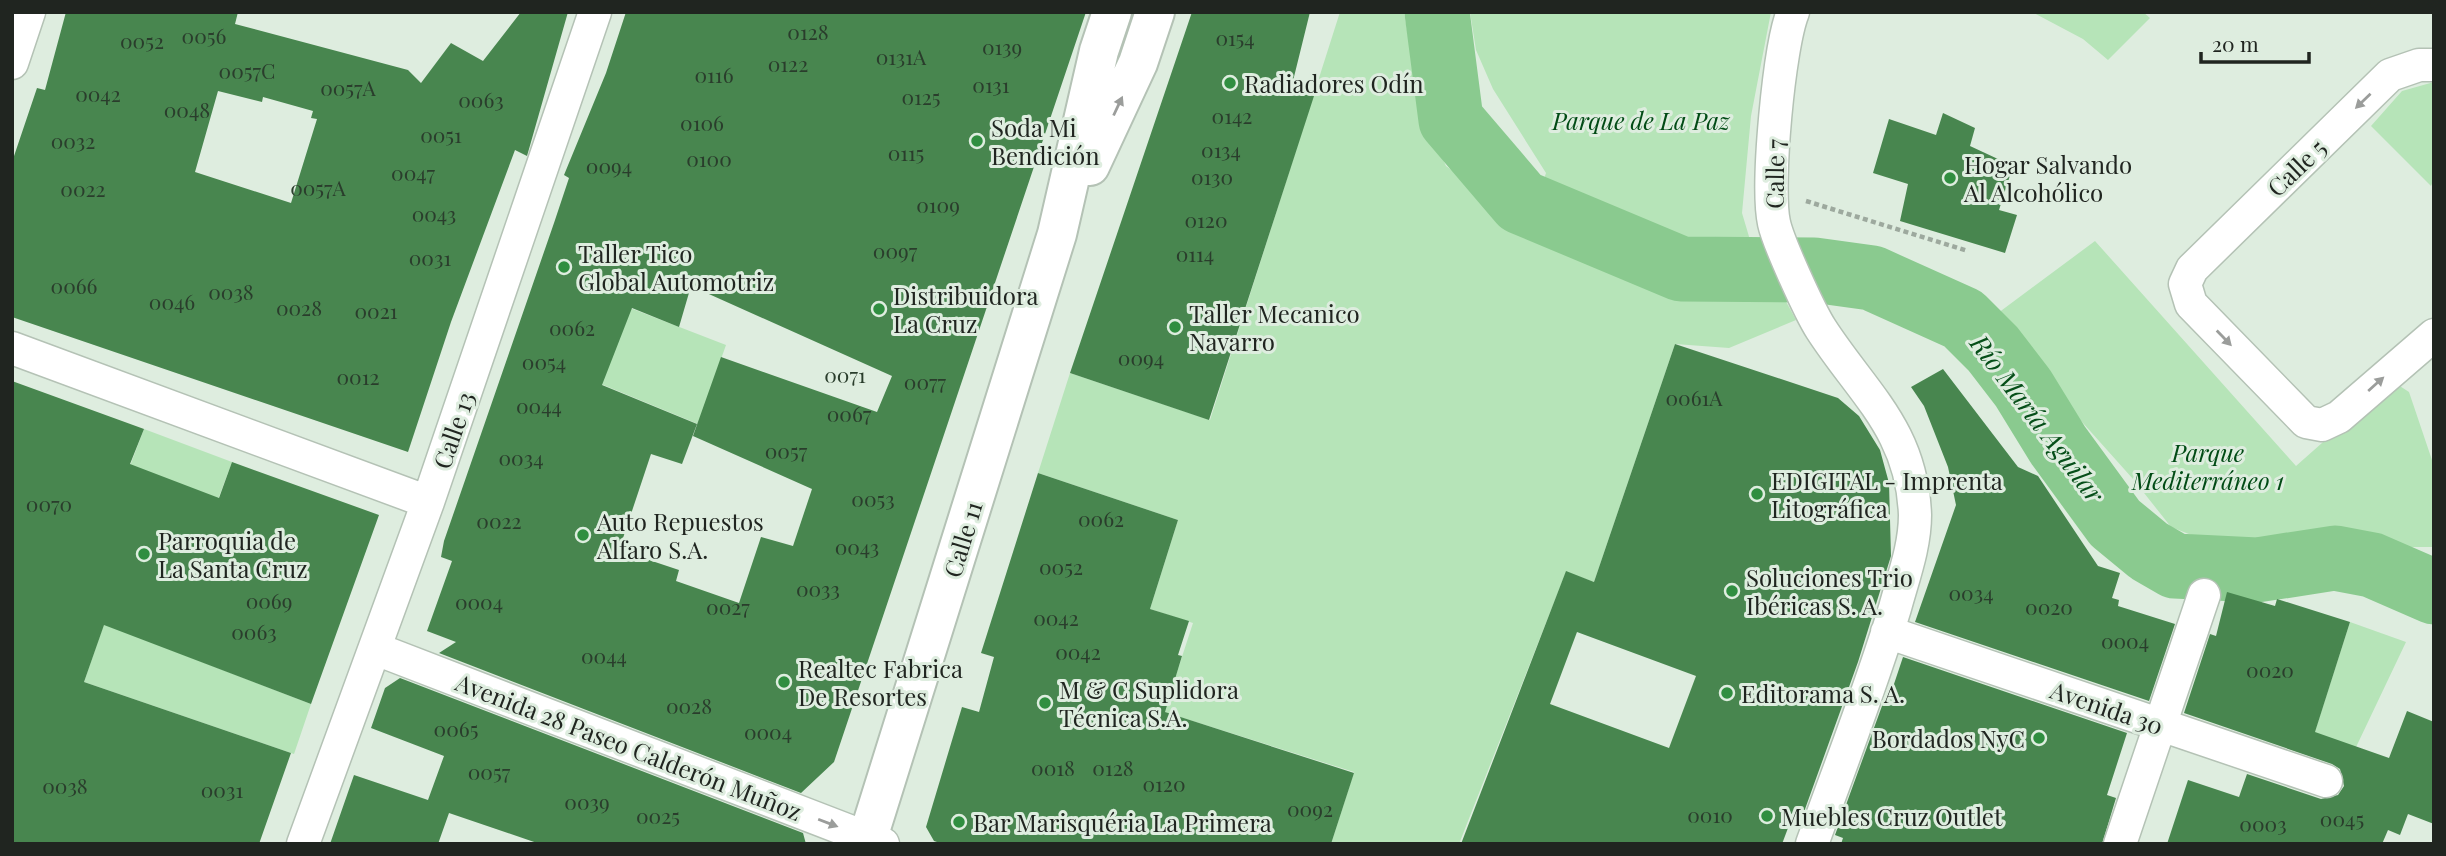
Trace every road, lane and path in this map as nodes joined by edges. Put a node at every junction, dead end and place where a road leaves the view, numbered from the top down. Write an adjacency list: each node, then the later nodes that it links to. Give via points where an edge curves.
1 (29, 12): 6 (street)
2 (596, 12): 13 (street, Calle 13)
3 (1112, 12): 9 (main road, Calle 11)
4 (1155, 12): 9 (main road, Calle 11, one-way to 4, via 1138,64)
5 (1793, 12): 8 (street, Calle 7)
6 (12, 63)
7 (2426, 65): 11 (street, Calle 5, one-way to 11, via 2390,75 2192,269 2185,284 2191,304 2305,422 2322,425 2339,417)
8 (1770, 186): 10 (path); 15 (street, Calle 7, via 1774,224 1819,328 1891,423 1908,471 1915,516 1910,555)
9 (1057, 234): 19 (main road, Calle 11)
10 (1968, 251)
11 (2434, 335)
12 (12, 348): 13 (street)
13 (428, 502): 16 (street, Calle 13)
14 (2204, 595): 17 (street)
15 (1887, 632): 17 (street, Avenida 30); 21 (street, Calle 7)
16 (376, 649): 19 (street, Avenida 28 Paseo Calderón Muñoz, one-way to 19); 20 (street, Calle 13)
17 (2160, 725): 18 (street, Avenida 30); 22 (street)
18 (2326, 781)
19 (872, 842)
20 (303, 844)
21 (1812, 844)
22 (2120, 844)

